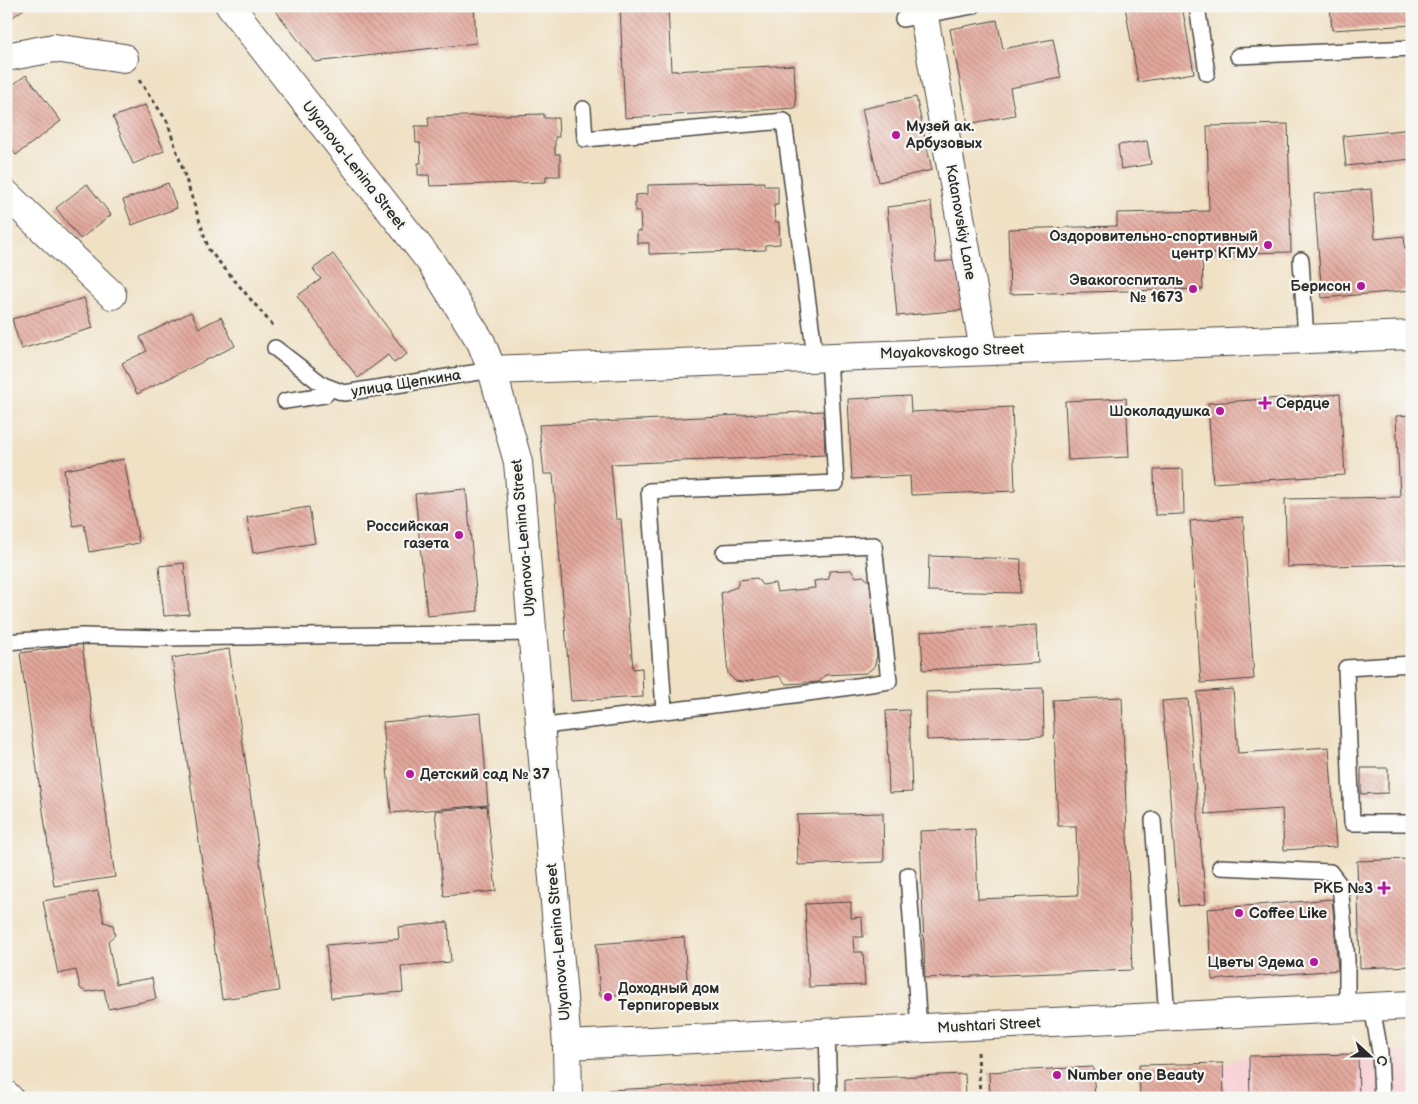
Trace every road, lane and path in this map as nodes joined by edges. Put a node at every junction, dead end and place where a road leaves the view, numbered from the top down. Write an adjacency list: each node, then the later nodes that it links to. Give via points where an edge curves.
1 (230, 6): 20 (street, Ulyanova-Lenina Street, via 430,261 480,342)
2 (973, 6): 4 (lane)
3 (1197, 6): 9 (lane)
4 (916, 14): 18 (street, Katanovskiy Lane)
5 (1412, 48): 6 (lane)
6 (1238, 56)
7 (6, 57): 8 (street, via 54,48)
8 (124, 58): 14 (path, via 167,121 209,250)
9 (1207, 72)
10 (583, 109): 19 (lane, via 585,139 784,121)
11 (6, 194): 13 (street)
12 (1301, 260): 16 (lane)
13 (112, 295)
14 (279, 333)
15 (1412, 335): 16 (street, Mayakovskogo Street)
16 (1306, 340): 18 (street, Mayakovskogo Street)
17 (275, 348): 21 (lane, улица Щепкина)
18 (984, 350): 19 (street, Mayakovskogo Street)
19 (822, 356): 20 (street, Mayakovskogo Street); 27 (lane, via 836,483 649,491)
20 (492, 370): 21 (lane, улица Щепкина, via 344,393); 24 (street, Ulyanova-Lenina Street, via 518,462)
21 (331, 388): 22 (lane, via 325,395)
22 (285, 402)
23 (724, 552): 27 (lane, via 874,545 889,682)
24 (532, 633): 25 (lane, via 164,638 82,636); 28 (street, Ulyanova-Lenina Street)
25 (6, 642)
26 (1412, 664): 30 (lane, via 1346,668 1352,823)
27 (664, 710): 28 (lane)
28 (540, 727): 39 (street, Ulyanova-Lenina Street)
29 (1153, 820): 35 (lane)
30 (1412, 823)
31 (1220, 867): 34 (lane, via 1330,872 1340,884 1347,960)
32 (908, 875): 37 (lane)
33 (1412, 1005): 34 (street, Mushtari Street)
34 (1360, 1008): 35 (street, Mushtari Street); 43 (lane, via 1380,1052)
35 (1167, 1017): 36 (street, Mushtari Street)
36 (978, 1026): 37 (street, Mushtari Street); 42 (path)
37 (919, 1028): 38 (street, Mushtari Street)
38 (826, 1033): 39 (street, Mushtari Street); 41 (lane)
39 (566, 1044): 40 (street, Ulyanova-Lenina Street)
40 (568, 1098)
41 (830, 1098)
42 (980, 1098)
43 (1382, 1098)

